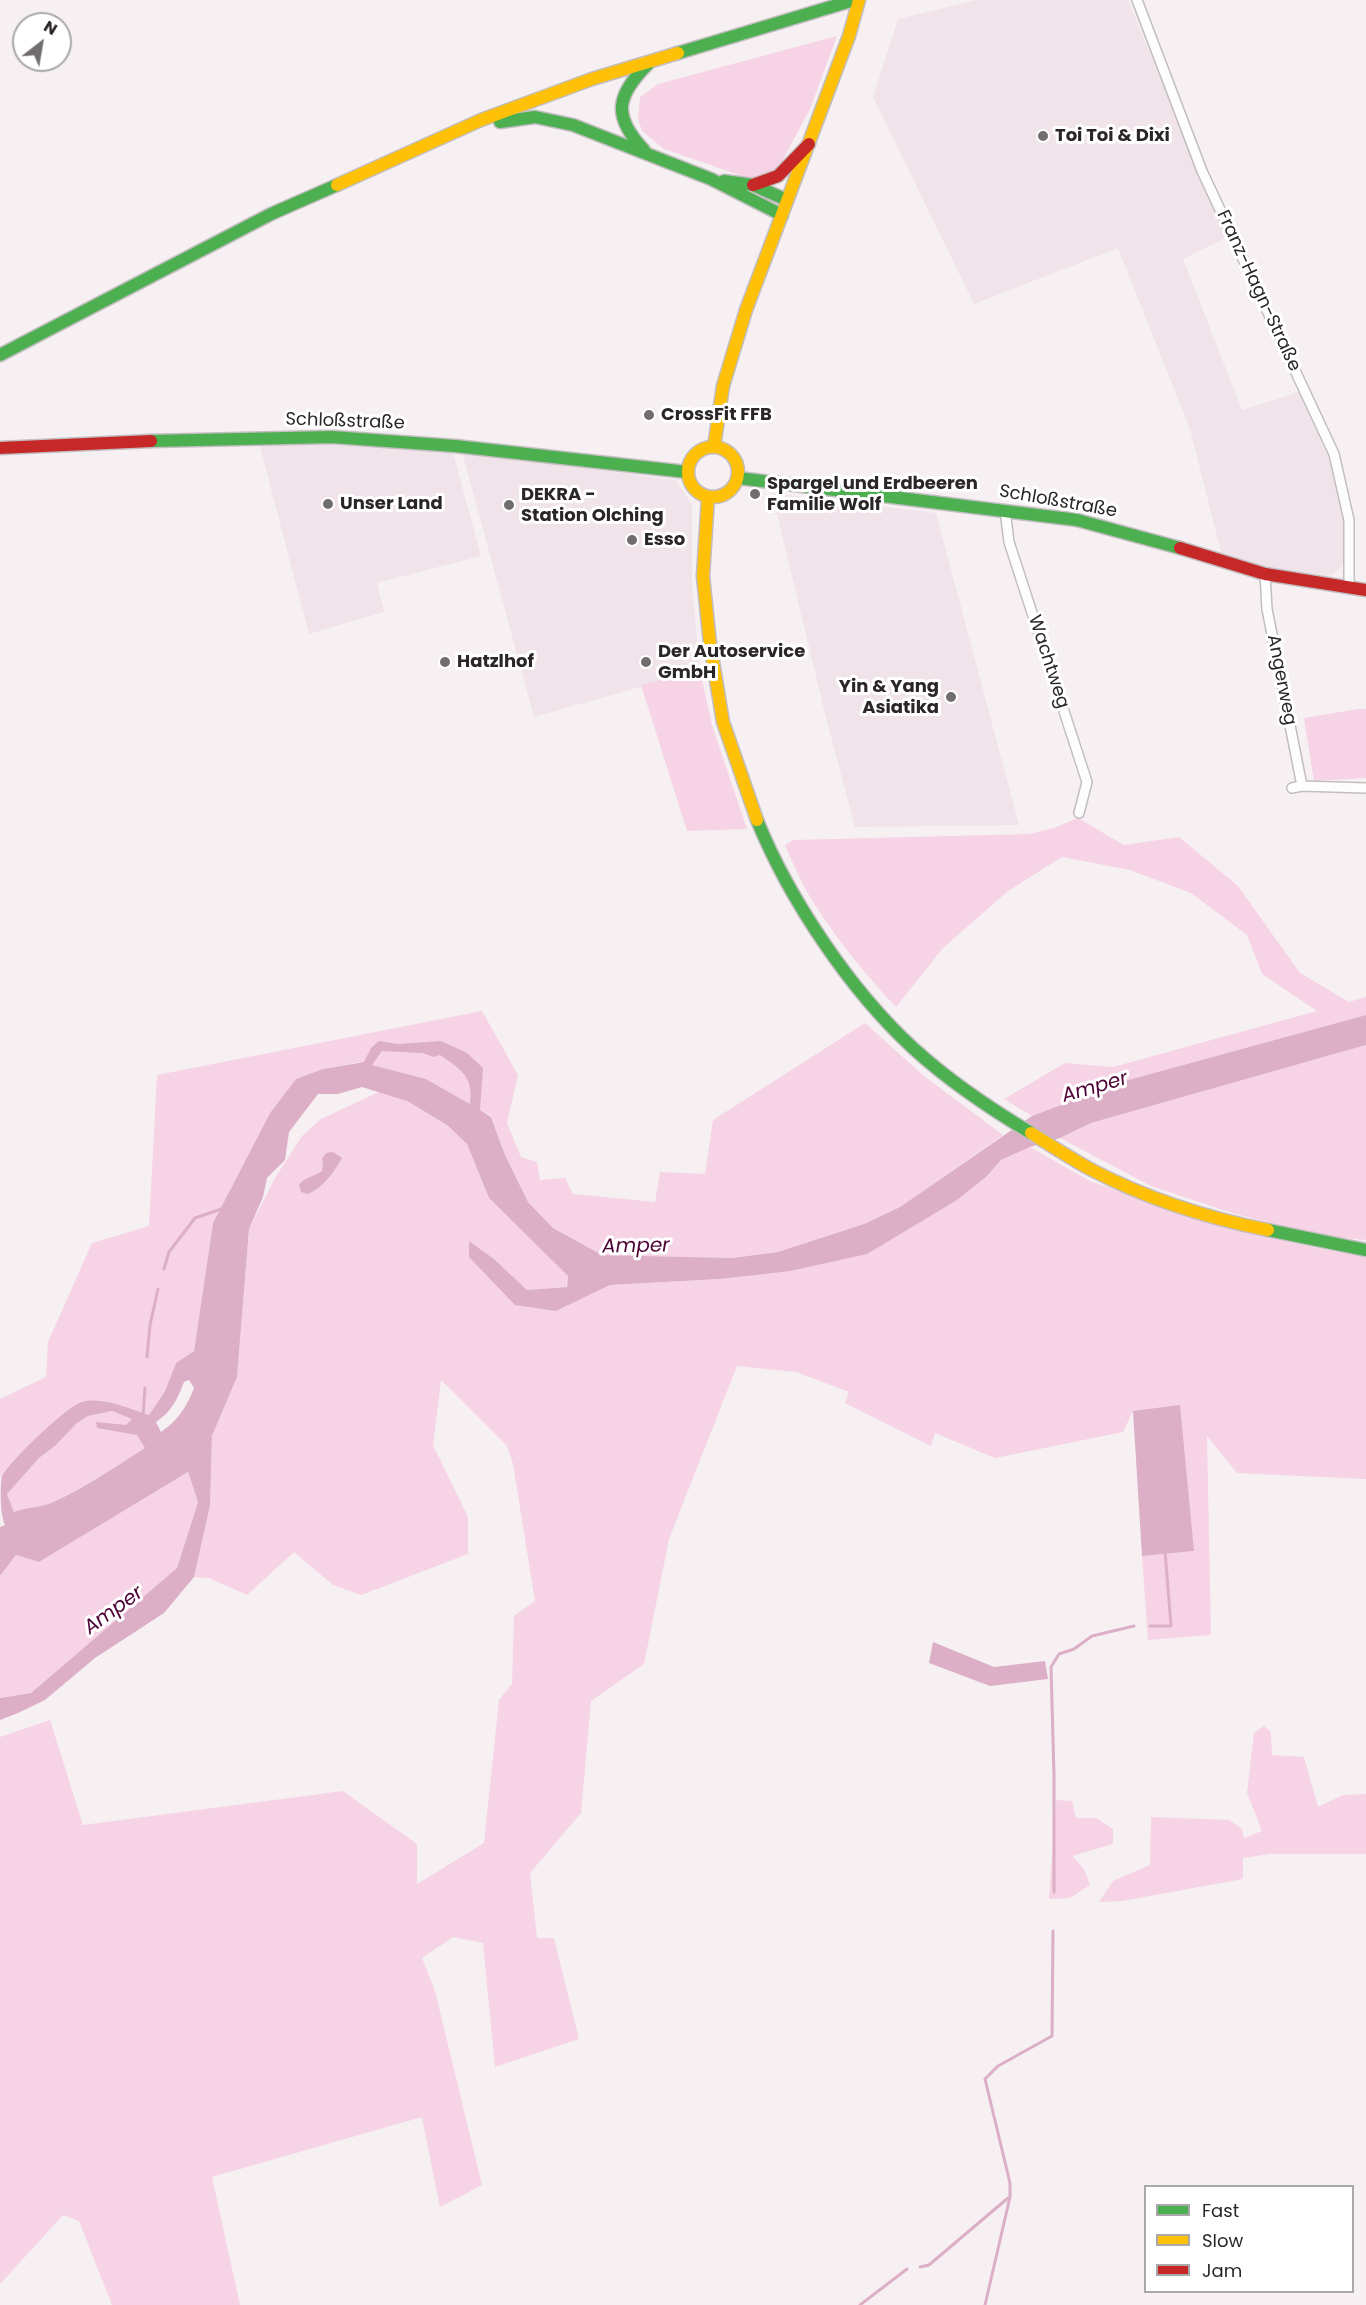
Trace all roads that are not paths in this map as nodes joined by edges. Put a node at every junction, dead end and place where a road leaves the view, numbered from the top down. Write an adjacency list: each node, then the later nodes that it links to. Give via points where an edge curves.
1 (854, 0): 4 (main road)
2 (859, 0): 6 (main road)
3 (1137, 0): 20 (street, Franz-Hagn-Straße, via 1202,171 1334,454 1349,520)
4 (650, 62): 5 (main road); 7 (main road, via 631,79 621,104 621,118 627,131)
5 (481, 120): 7 (main road, via 555,120); 12 (main road, via 271,214)
6 (809, 144): 9 (main road, via 778,176); 10 (main road)
7 (647, 153): 8 (main road)
8 (711, 179): 9 (main road); 11 (main road)
9 (753, 185): 10 (main road)
10 (787, 200): 11 (main road)
11 (782, 215): 13 (main road, via 746,310 723,386)
12 (0, 355)
13 (714, 447): 15 (main road, via 698,451); 16 (main road, via 734,457)
14 (0, 448): 15 (main road, Schloßstraße, via 332,437 455,446)
15 (687, 472): 17 (main road, via 693,488)
16 (738, 478): 17 (main road, via 723,496); 18 (main road, Schloßstraße)
17 (708, 497): 26 (main road, via 703,576 723,722 770,851 815,929 864,995 912,1047 970,1095 1090,1169 1209,1216)
18 (1005, 510): 19 (main road, Schloßstraße, via 1077,520); 25 (street, Wachtweg, via 1009,542 1087,782)
19 (1265, 574): 20 (main road, Schloßstraße); 22 (street, Angerweg, via 1267,609)
20 (1349, 588): 21 (main road, Schloßstraße)
21 (1366, 590)
22 (1302, 786): 23 (street); 24 (street)
23 (1292, 788)
24 (1366, 788)
25 (1079, 813)
26 (1366, 1250)

